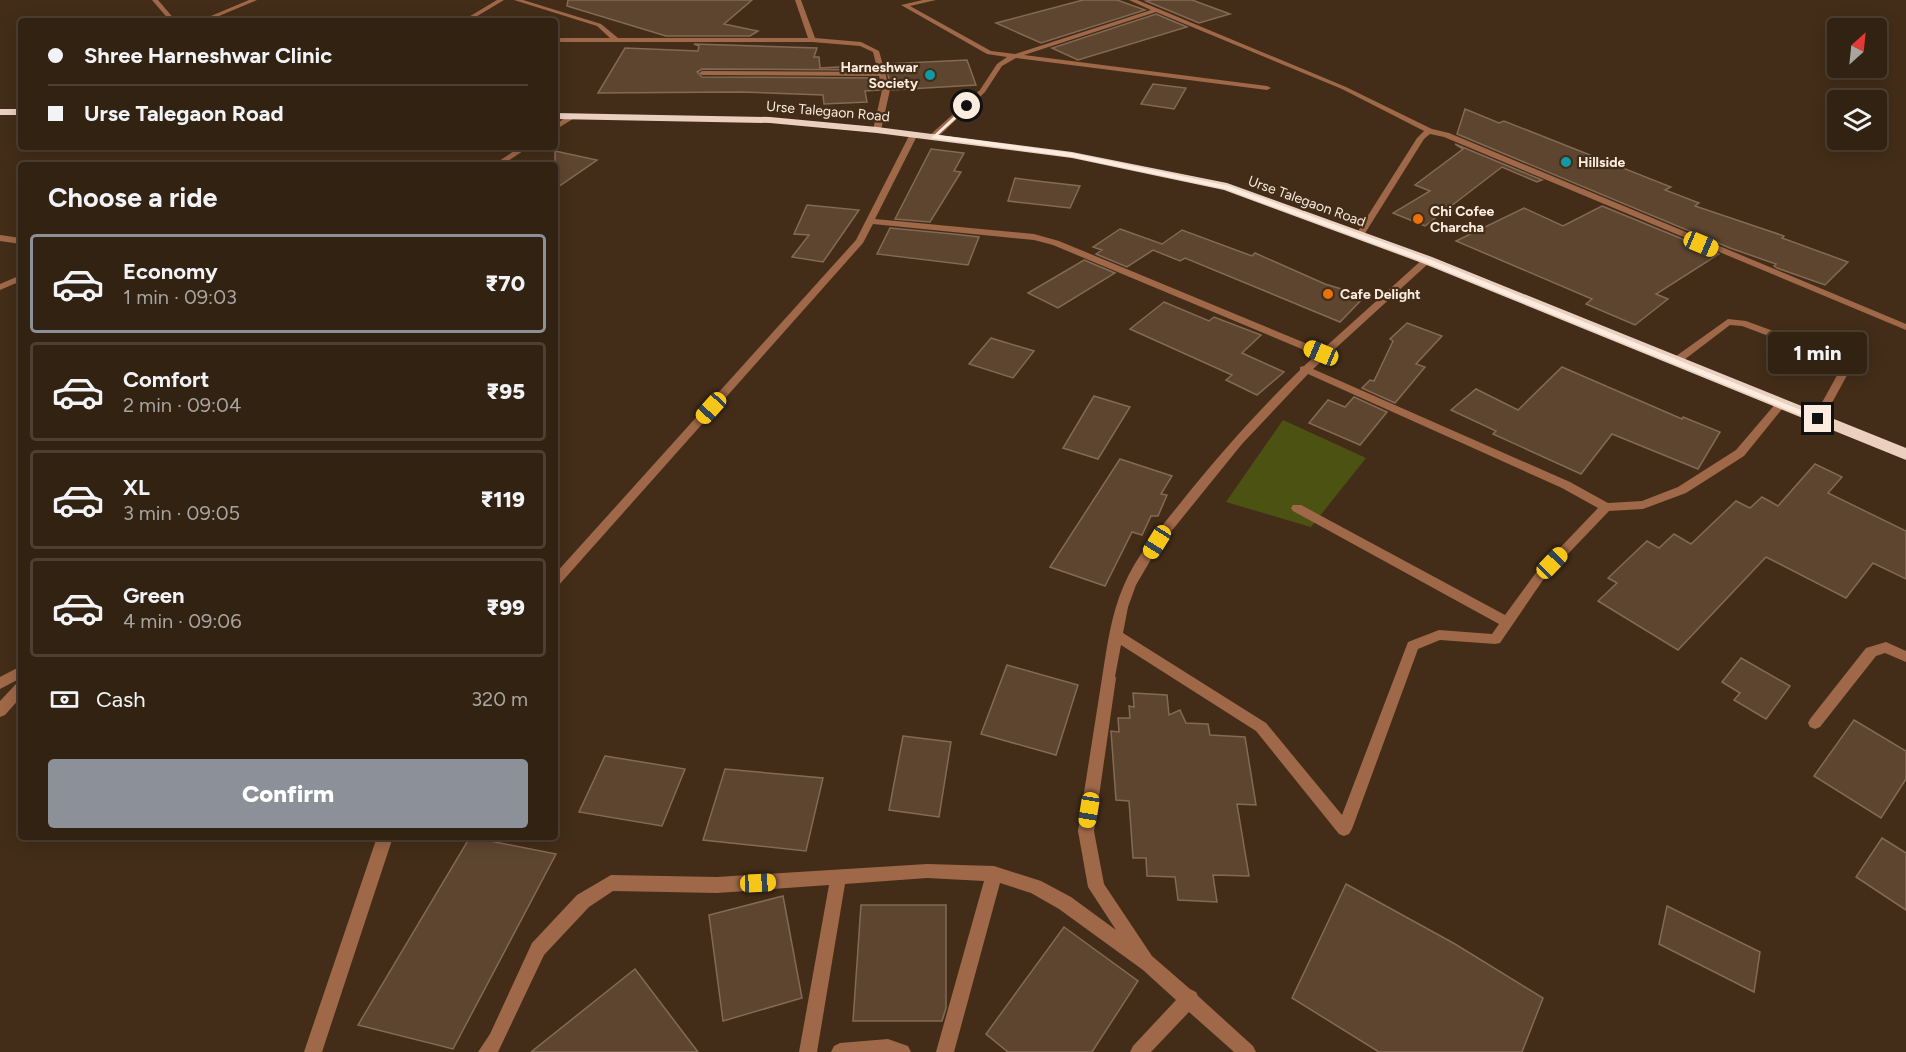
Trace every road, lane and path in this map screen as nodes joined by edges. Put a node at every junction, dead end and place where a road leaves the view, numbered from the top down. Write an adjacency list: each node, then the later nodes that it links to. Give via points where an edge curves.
1 (155, 0): 10 (street)
2 (254, 0): 11 (street)
3 (501, 0): 12 (street)
4 (517, 0): 14 (street, via 599,25)
5 (798, 0): 15 (street)
6 (933, 0): 8 (street)
7 (1132, 0): 9 (street)
8 (904, 3): 16 (street, via 989,53)
9 (1157, 10): 16 (street); 26 (street, via 1344,88)
10 (170, 18)
11 (209, 18)
12 (470, 18)
13 (558, 39): 14 (street)
14 (615, 39): 15 (street)
15 (812, 40): 18 (street, via 861,44 876,51)
16 (1010, 58): 19 (street); 28 (street, via 999,65 983,91)
17 (702, 73): 18 (street, via 774,77)
18 (882, 74): 25 (street, via 886,90)
19 (1267, 88)
20 (0, 112): 21 (highway)
21 (18, 112)
22 (558, 116): 23 (highway, Urse Talegaon Road)
23 (572, 117): 24 (street); 25 (highway, Urse Talegaon Road, via 770,120)
24 (558, 126)
25 (877, 130): 27 (highway, Urse Talegaon Road)
26 (1429, 131): 32 (street); 38 (street)
27 (915, 134): 28 (highway, Urse Talegaon Road); 31 (street)
28 (933, 137): 32 (highway, Urse Talegaon Road, via 1072,155 1227,188)
29 (520, 150): 30 (street)
30 (502, 162)
31 (870, 221): 39 (street, via 1034,237 1056,243); 47 (street, via 861,241)
32 (1359, 236): 35 (highway, Urse Talegaon Road)
33 (0, 238): 34 (street)
34 (18, 241)
35 (1426, 260): 39 (street); 40 (highway, Urse Talegaon Road)
36 (18, 279): 37 (street)
37 (0, 287)
38 (1906, 327)
39 (1321, 353): 41 (street)
40 (1676, 361): 42 (highway, Urse Talegaon Road); 43 (street, via 1728,321 1832,356 1846,368)
41 (1304, 369): 45 (street, via 1566,485); 49 (street, via 1211,470 1157,542 1130,585)
42 (1781, 404): 43 (highway, Urse Talegaon Road); 45 (street, via 1740,453 1682,490 1643,505)
43 (1818, 419): 44 (highway, Urse Talegaon Road)
44 (1906, 454)
45 (1606, 507): 48 (street, via 1539,577)
46 (1297, 508): 48 (street)
47 (558, 579)
48 (1507, 622): 49 (street, via 1495,639 1439,634 1413,646 1344,829 1261,727)
49 (1116, 635): 59 (street, via 1086,831 1095,887)
50 (1906, 657): 55 (street, via 1886,647 1871,652)
51 (18, 674): 52 (street)
52 (0, 683)
53 (18, 691): 54 (street)
54 (0, 711)
55 (1815, 723)
56 (384, 840): 61 (street)
57 (994, 874): 58 (street, via 927,871); 59 (street, via 1035,886 1065,903); 66 (street)
58 (838, 879): 62 (street, via 717,885 611,883 583,901 538,949); 63 (street)
59 (1149, 964): 60 (street)
60 (1190, 998): 67 (street); 68 (street)
61 (313, 1052)
62 (488, 1052)
63 (808, 1052)
64 (840, 1052): 65 (street, via 888,1048)
65 (902, 1052)
66 (945, 1052)
67 (1139, 1052)
68 (1248, 1052)

